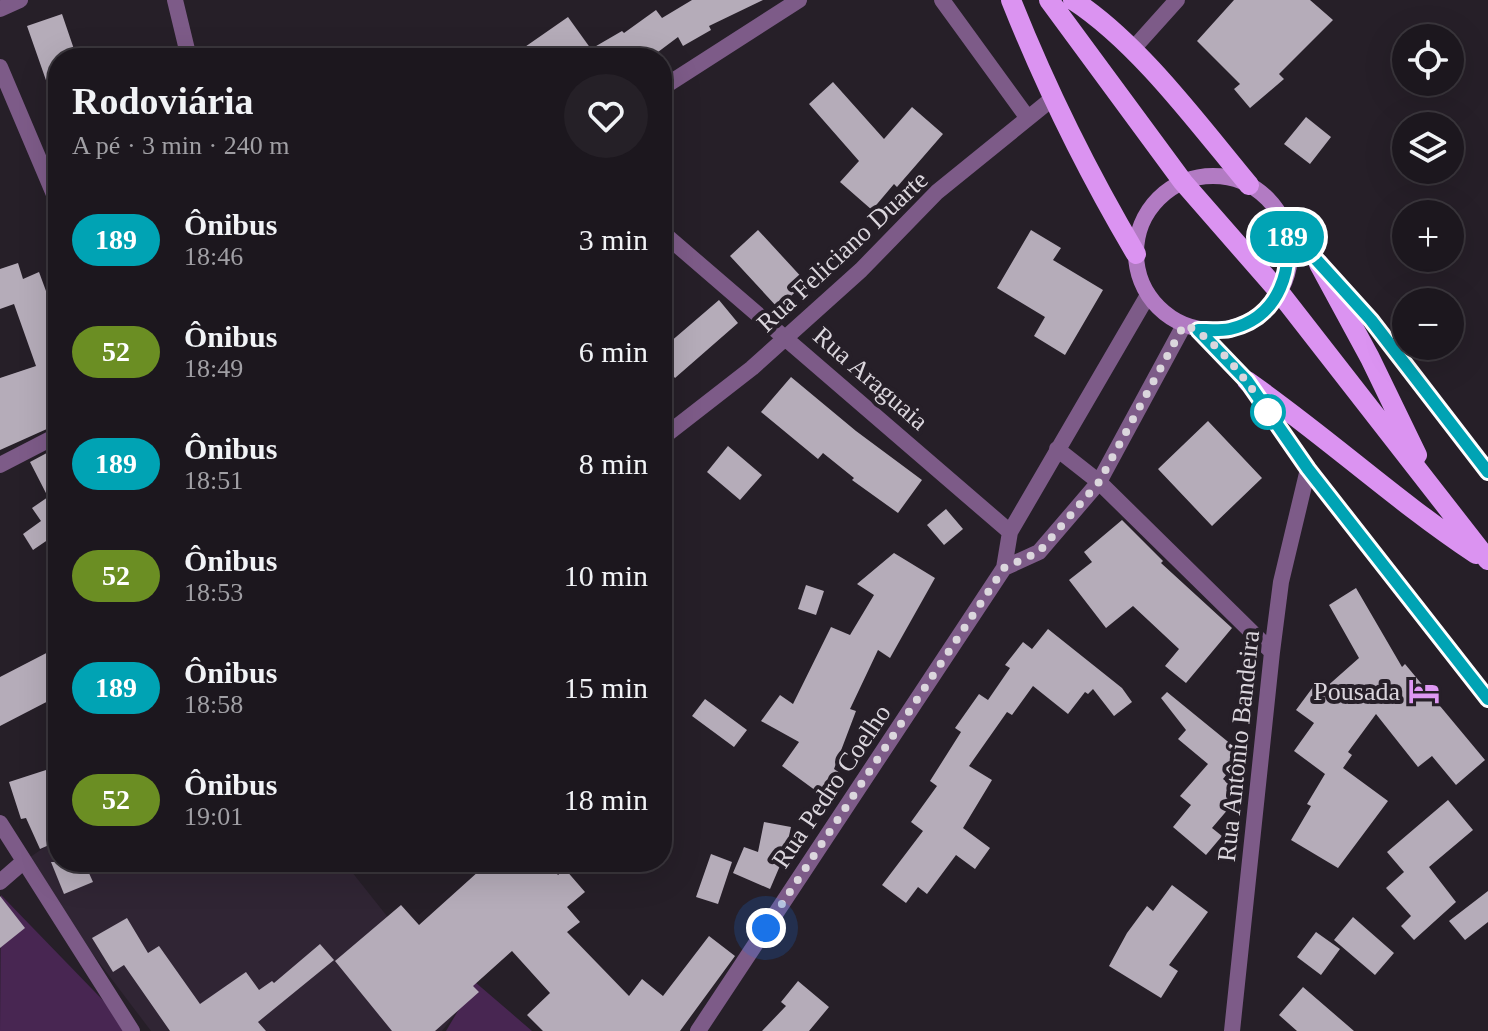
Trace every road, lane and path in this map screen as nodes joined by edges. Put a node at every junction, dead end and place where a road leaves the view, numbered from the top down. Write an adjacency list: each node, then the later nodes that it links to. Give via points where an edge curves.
1 (20, 0): 9 (street)
2 (175, 0): 10 (street)
3 (799, 0): 13 (street)
4 (942, 0): 15 (street)
5 (1011, 0): 14 (main road)
6 (1049, 0): 17 (main road)
7 (1073, 0): 11 (main road)
8 (1177, 0): 11 (street)
9 (0, 9)
10 (187, 48)
11 (1132, 50): 18 (main road)
12 (0, 67): 16 (street)
13 (672, 82)
14 (1053, 98): 15 (street, Rua Feliciano Duarte); 21 (main road)
15 (1027, 117): 26 (street, Rua Feliciano Duarte, via 937,192)
16 (48, 180)
17 (1183, 182): 18 (main road, via 1216,176); 21 (main road, via 1158,199 1141,224); 23 (main road)
18 (1249, 185): 19 (main road, via 1270,201)
19 (1284, 224): 22 (main road); 23 (main road, via 1290,247)
20 (672, 240): 26 (street, Rua Araguaia)
21 (1136, 254): 24 (main road)
22 (1319, 264): 33 (main road, via 1371,320); 35 (main road)
23 (1280, 293): 25 (main road, via 1258,316 1230,329); 35 (main road)
24 (1148, 295): 25 (main road, via 1170,318); 30 (street, Rua Pedro Coelho)
25 (1191, 328): 27 (main road); 34 (street)
26 (787, 337): 28 (street, Rua Feliciano Duarte); 36 (street, Rua Araguaia)
27 (1247, 381): 32 (main road); 37 (main road)
28 (672, 430)
29 (48, 440): 31 (street)
30 (1057, 449): 34 (street); 36 (street, Rua Pedro Coelho)
31 (0, 465)
32 (1308, 469): 39 (street, Rua Antônio Bandeira, via 1281,582); 40 (main road)
33 (1488, 472)
34 (1099, 482): 38 (street, via 1039,552); 39 (street)
35 (1435, 491): 37 (main road)
36 (1010, 532): 38 (street, Rua Pedro Coelho)
37 (1488, 561)
38 (1004, 568): 45 (street, Rua Pedro Coelho)
39 (1272, 652): 46 (street, Rua Antônio Bandeira)
40 (1488, 699)
41 (0, 823): 42 (street)
42 (23, 862): 43 (street); 44 (street)
43 (0, 882)
44 (132, 1031)
45 (698, 1031)
46 (1232, 1031)

